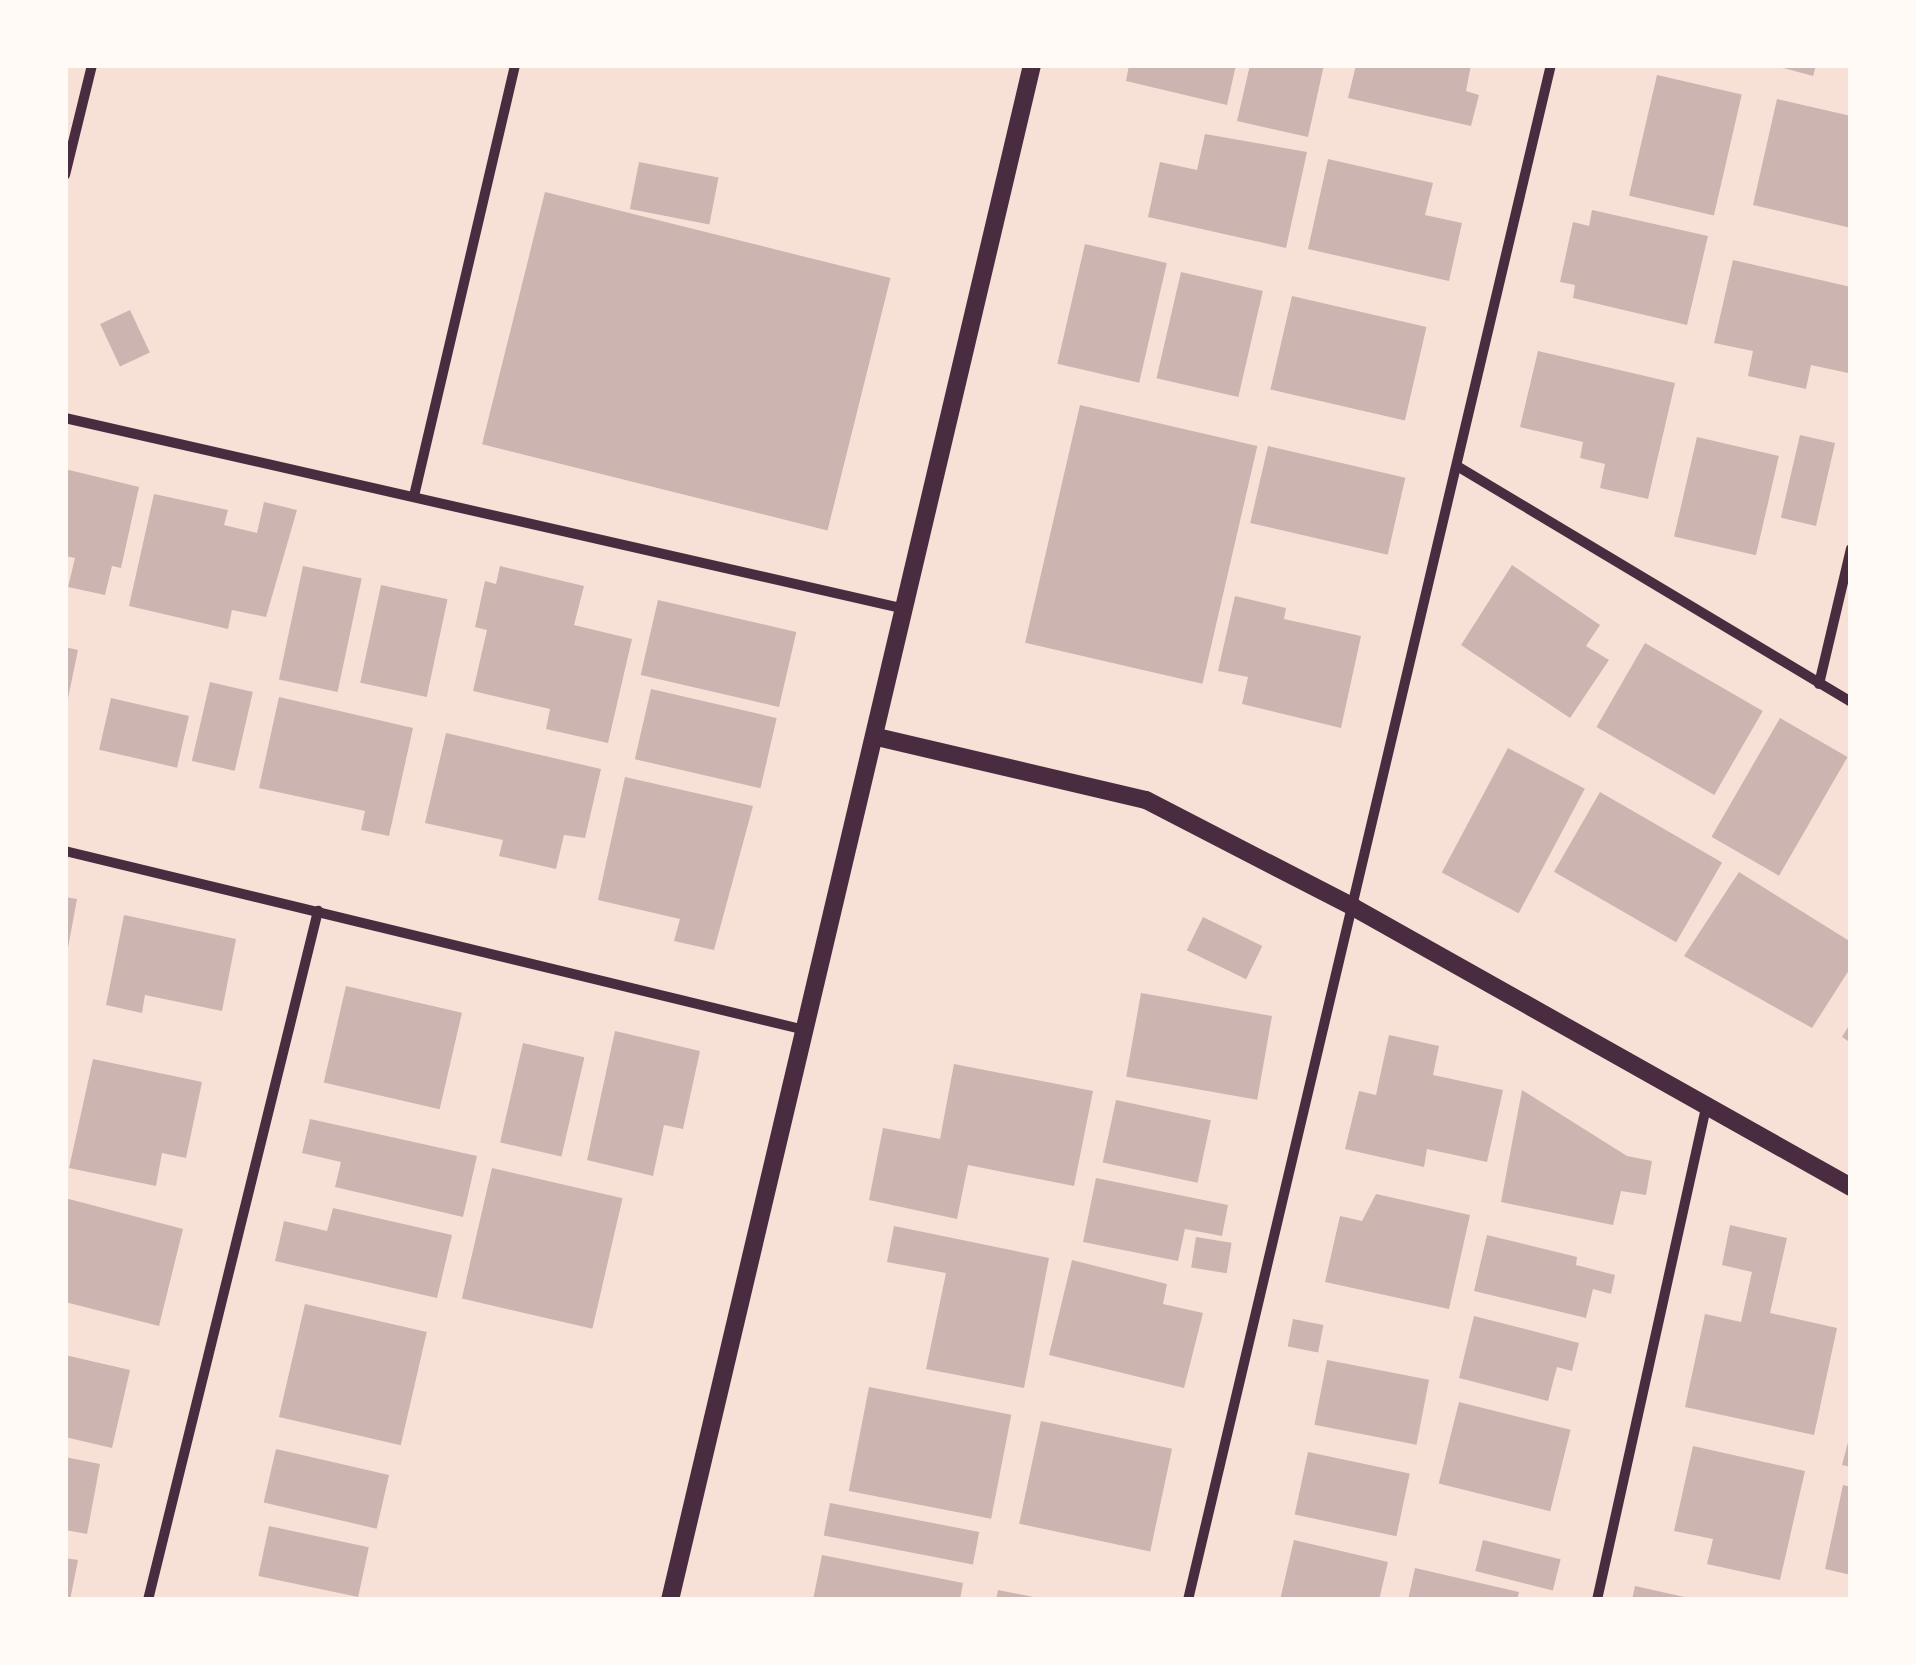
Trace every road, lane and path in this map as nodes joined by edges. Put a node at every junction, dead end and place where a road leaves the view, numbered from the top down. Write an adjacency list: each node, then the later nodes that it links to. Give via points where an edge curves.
1 (92, 65): 5 (street)
2 (515, 65): 8 (street)
3 (1032, 65): 10 (street)
4 (1551, 65): 7 (street)
5 (65, 174)
6 (65, 418): 8 (street)
7 (1456, 466): 11 (street); 15 (street)
8 (414, 496): 10 (street)
9 (1851, 549): 11 (street)
10 (905, 608): 13 (street)
11 (1819, 684): 12 (street)
12 (1851, 702)
13 (878, 736): 15 (street, via 1146,800); 17 (street)
14 (65, 852): 16 (street)
15 (1353, 907): 18 (street); 22 (street)
16 (318, 912): 17 (street); 20 (street)
17 (801, 1029): 21 (street)
18 (1707, 1103): 19 (street); 23 (street)
19 (1851, 1186)
20 (148, 1600)
21 (670, 1600)
22 (1188, 1600)
23 (1597, 1600)

